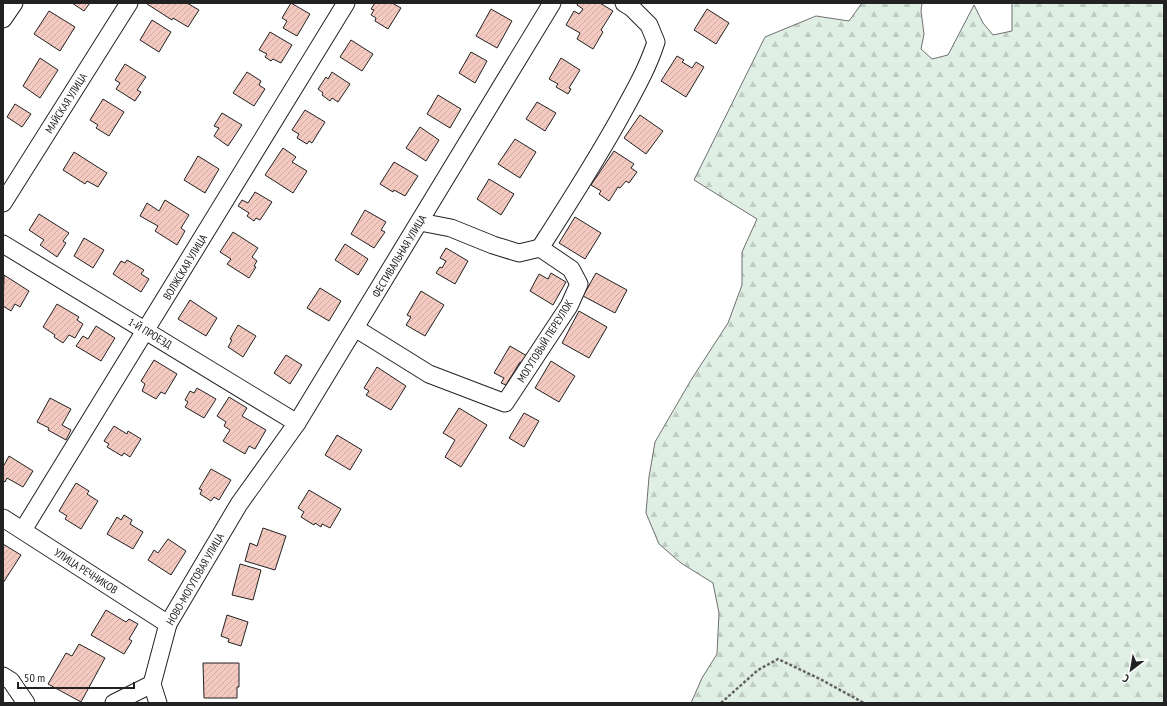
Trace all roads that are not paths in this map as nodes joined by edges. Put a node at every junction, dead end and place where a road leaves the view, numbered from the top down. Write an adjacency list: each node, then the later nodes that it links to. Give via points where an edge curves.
1 (14, 3): 6 (street)
2 (129, 3): 7 (street, МАЙСКАЯ УЛИЦА)
3 (346, 3): 12 (street, ВОЛЖСКАЯ УЛИЦА)
4 (552, 3): 8 (street, ФЕСТИВАЛЬНАЯ УЛИЦА)
5 (624, 3): 10 (street, via 649,25 656,42 650,62 608,138)
6 (3, 20)
7 (3, 203)
8 (420, 222): 10 (street, via 451,228 519,253); 11 (street, ФЕСТИВАЛЬНАЯ УЛИЦА)
9 (3, 244): 12 (street, 1-Й ПРОЕЗД)
10 (540, 248): 11 (street, МОГУТОВЫЙ ПЕРЕУЛОК, via 571,269 579,284 569,306 505,403 428,374)
11 (355, 328): 13 (street, ФЕСТИВАЛЬНАЯ УЛИЦА)
12 (146, 330): 13 (street, 1-Й ПРОЕЗД); 16 (street, ВОЛЖСКАЯ УЛИЦА)
13 (298, 423): 14 (street, ФЕСТИВАЛЬНАЯ УЛИЦА)
14 (239, 504): 17 (street, НОВО-МОГУТОВАЯ УЛИЦА)
15 (3, 518): 16 (street, УЛИЦА РЕЧНИКОВ)
16 (22, 530): 17 (street, УЛИЦА РЕЧНИКОВ)
17 (168, 624): 19 (street, НОВО-МОГУТОВАЯ УЛИЦА)
18 (3, 676): 20 (street, via 11,681)
19 (152, 684): 21 (street); 22 (street)
20 (26, 703)
21 (114, 703)
22 (158, 703)

